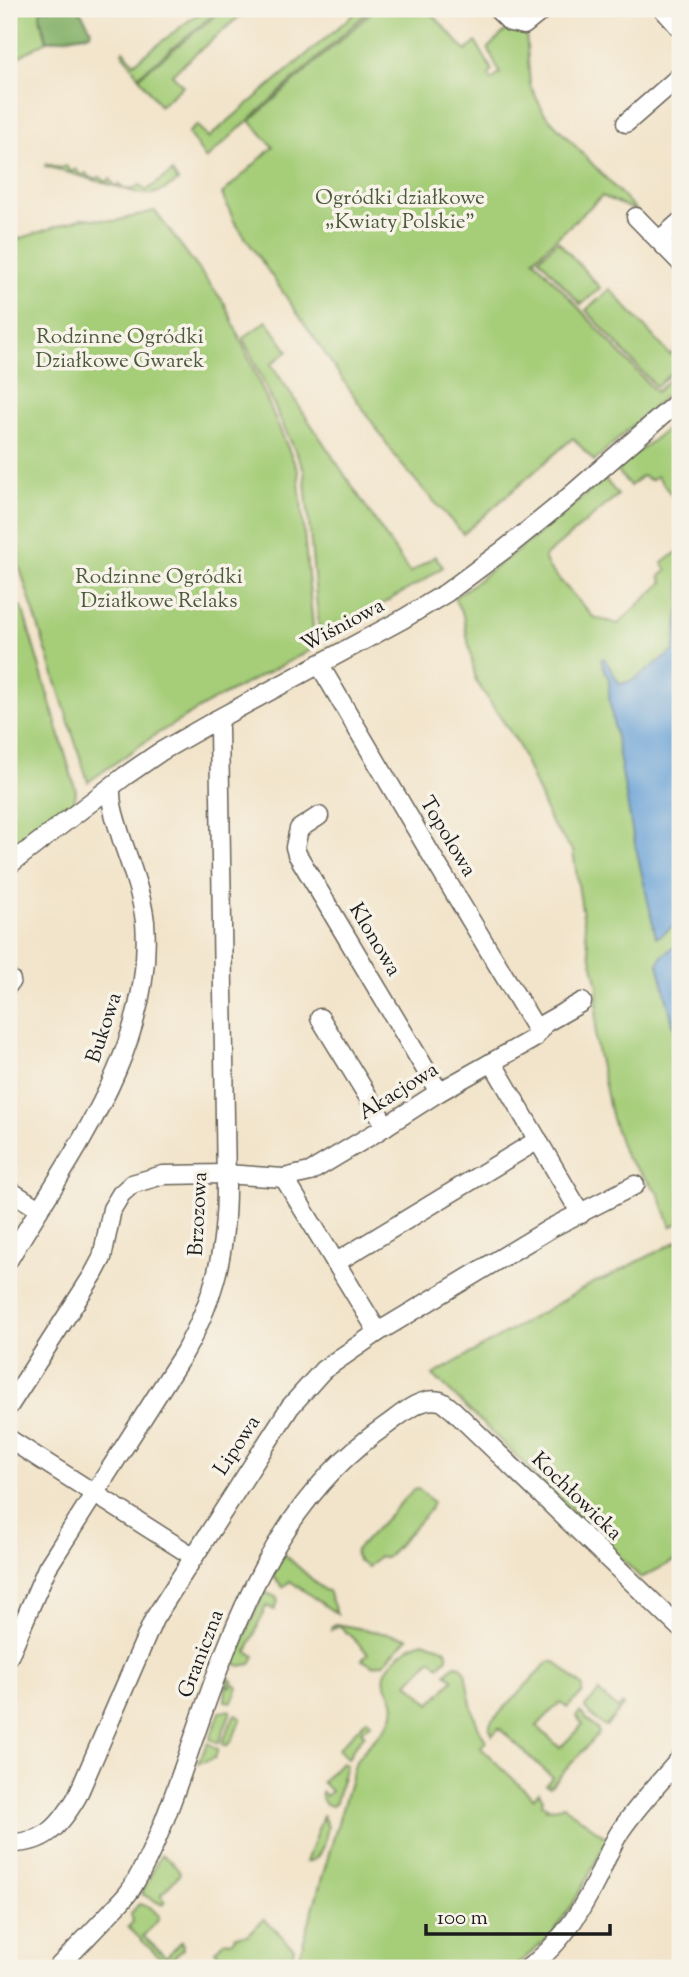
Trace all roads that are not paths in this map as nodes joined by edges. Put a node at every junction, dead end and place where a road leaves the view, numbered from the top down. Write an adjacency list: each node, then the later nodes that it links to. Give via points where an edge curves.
1 (497, 9): 2 (street, via 510,22 524,25)
2 (544, 9)
3 (663, 9): 4 (street)
4 (680, 28)
5 (680, 76): 6 (street)
6 (626, 123)
7 (636, 217): 10 (street)
8 (680, 222): 9 (street)
9 (665, 235)
10 (680, 262)
11 (680, 400): 12 (street, Wiśniowa, via 563,502 446,593)
12 (319, 664): 13 (street, Wiśniowa); 19 (street, Topolowa)
13 (216, 720): 14 (street, Wiśniowa, via 160,752); 24 (street, Brzozowa)
14 (111, 788): 16 (street, Wiśniowa); 28 (street, Bukowa, via 112,807 145,920 140,998 108,1087)
15 (319, 816): 21 (street, Klonowa, via 299,830 297,854)
16 (9, 865)
17 (582, 1002): 19 (street, Akacjowa)
18 (320, 1018): 22 (street)
19 (538, 1032): 20 (street, Akacjowa)
20 (492, 1062): 21 (street, Akacjowa); 23 (street)
21 (439, 1092): 22 (street, Akacjowa)
22 (386, 1126): 25 (street, Akacjowa, via 310,1172)
23 (538, 1140): 29 (street); 31 (street)
24 (225, 1174): 25 (street, Akacjowa); 34 (street, via 163,1175 125,1189 112,1209 102,1258 93,1275); 36 (street, Brzozowa, via 224,1237 205,1310 184,1353)
25 (284, 1178): 31 (street)
26 (635, 1185): 29 (street, Lipowa)
27 (9, 1190): 28 (street)
28 (39, 1209): 30 (street, Bukowa)
29 (581, 1214): 32 (street, Lipowa, via 551,1227)
30 (9, 1259)
31 (335, 1263): 32 (street)
32 (378, 1332): 37 (street, Lipowa, via 334,1362 299,1396)
33 (440, 1401): 38 (street, Kochłowicka); 42 (street, Graniczna, via 423,1402 370,1436 342,1460 286,1528 257,1577 158,1835 133,1887)
34 (9, 1406)
35 (9, 1439): 36 (street)
36 (94, 1492): 37 (street); 39 (street, Brzozowa, via 47,1568)
37 (194, 1557): 41 (street, Lipowa, via 154,1619 66,1815 42,1837)
38 (680, 1628)
39 (9, 1656)
40 (680, 1759): 43 (street, via 621,1830 571,1922)
41 (9, 1843)
42 (57, 1968)
43 (528, 1968)

